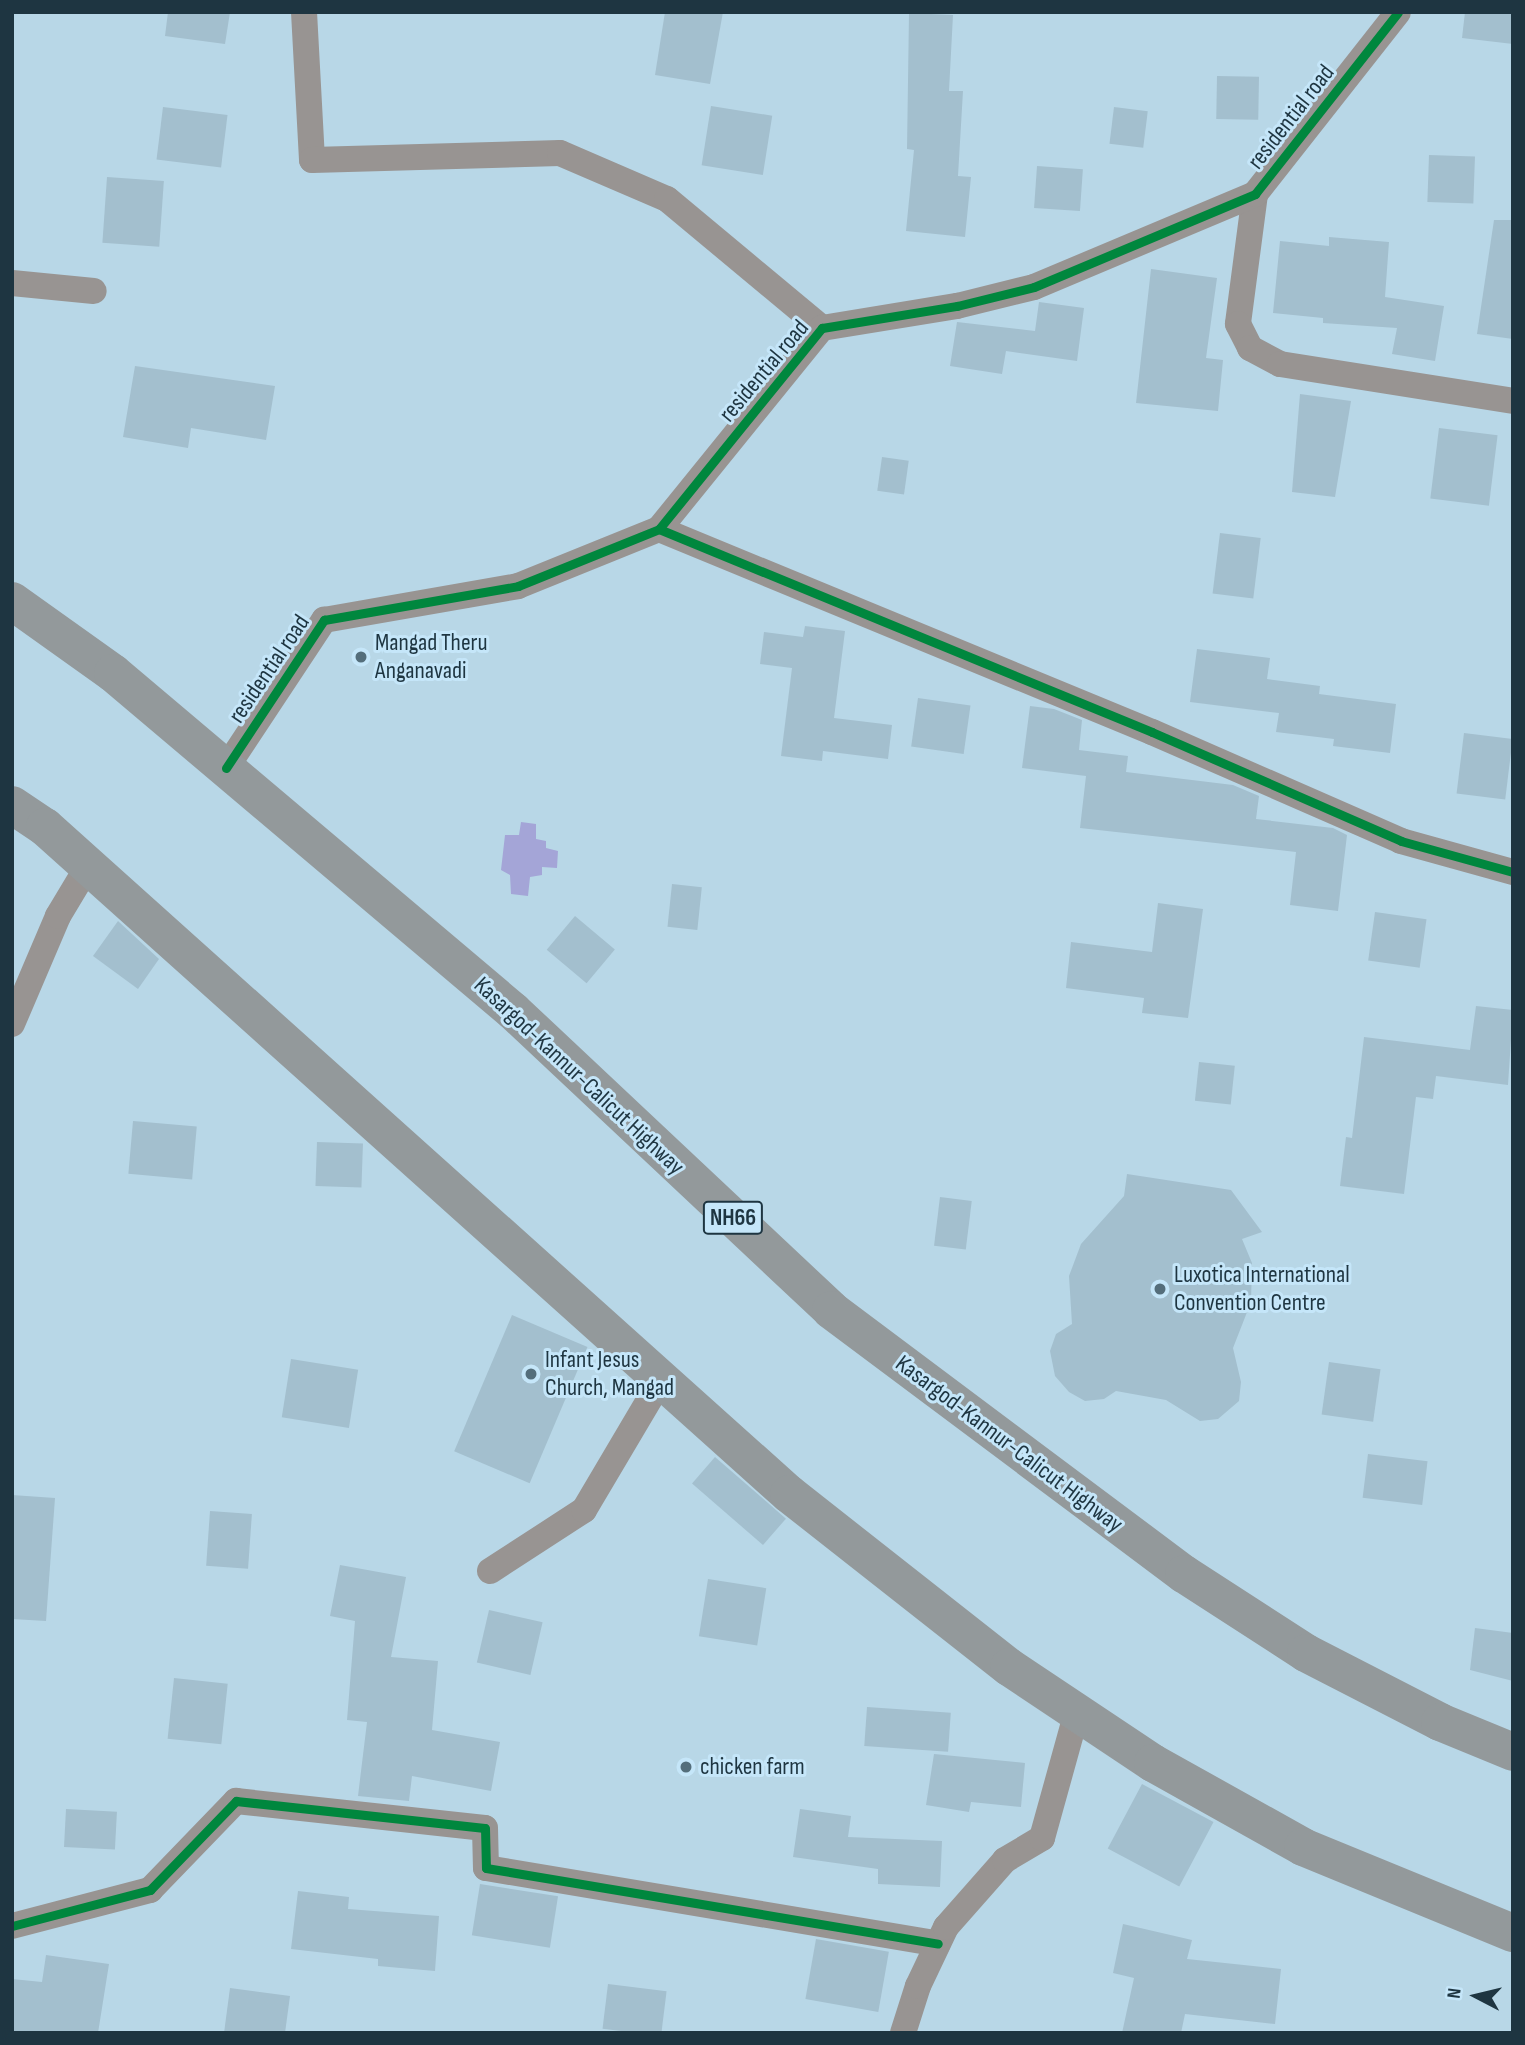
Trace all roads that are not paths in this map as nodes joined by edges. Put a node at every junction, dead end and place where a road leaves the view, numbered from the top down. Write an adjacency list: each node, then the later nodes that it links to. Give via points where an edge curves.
1 (304, 12): 6 (street, via 312,160 559,153 667,199)
2 (1398, 12): 3 (street, residential road)
3 (1255, 194): 6 (street, residential road, via 1034,287 957,306); 7 (street, via 1238,324 1250,348 1280,364)
4 (12, 283): 5 (street)
5 (94, 291)
6 (822, 328): 8 (street, residential road)
7 (1513, 401)
8 (659, 529): 10 (street, residential road, via 518,586 324,620); 13 (street, via 1152,732 1401,841)
9 (12, 601): 10 (highway, Kasargod-Kannur-Calicut Highway / NH66, via 113,673)
10 (226, 768): 18 (highway, Kasargod-Kannur-Calicut Highway / NH66, via 513,1012 831,1310 1070,1493 1307,1653 1440,1722)
11 (12, 805): 12 (highway)
12 (88, 866): 14 (street, via 58,916); 15 (highway)
13 (1513, 872)
14 (12, 1024)
15 (661, 1380): 16 (street, via 584,1510); 17 (highway, via 789,1494 1009,1667)
16 (490, 1571)
17 (1077, 1712): 20 (highway, via 1153,1763 1303,1847); 21 (street, via 1042,1838 1006,1860 946,1927)
18 (1513, 1752)
19 (12, 1926): 21 (street, via 150,1890 236,1801 485,1828 486,1868 598,1883)
20 (1513, 1933)
21 (938, 1944): 22 (street)
22 (903, 2033)

